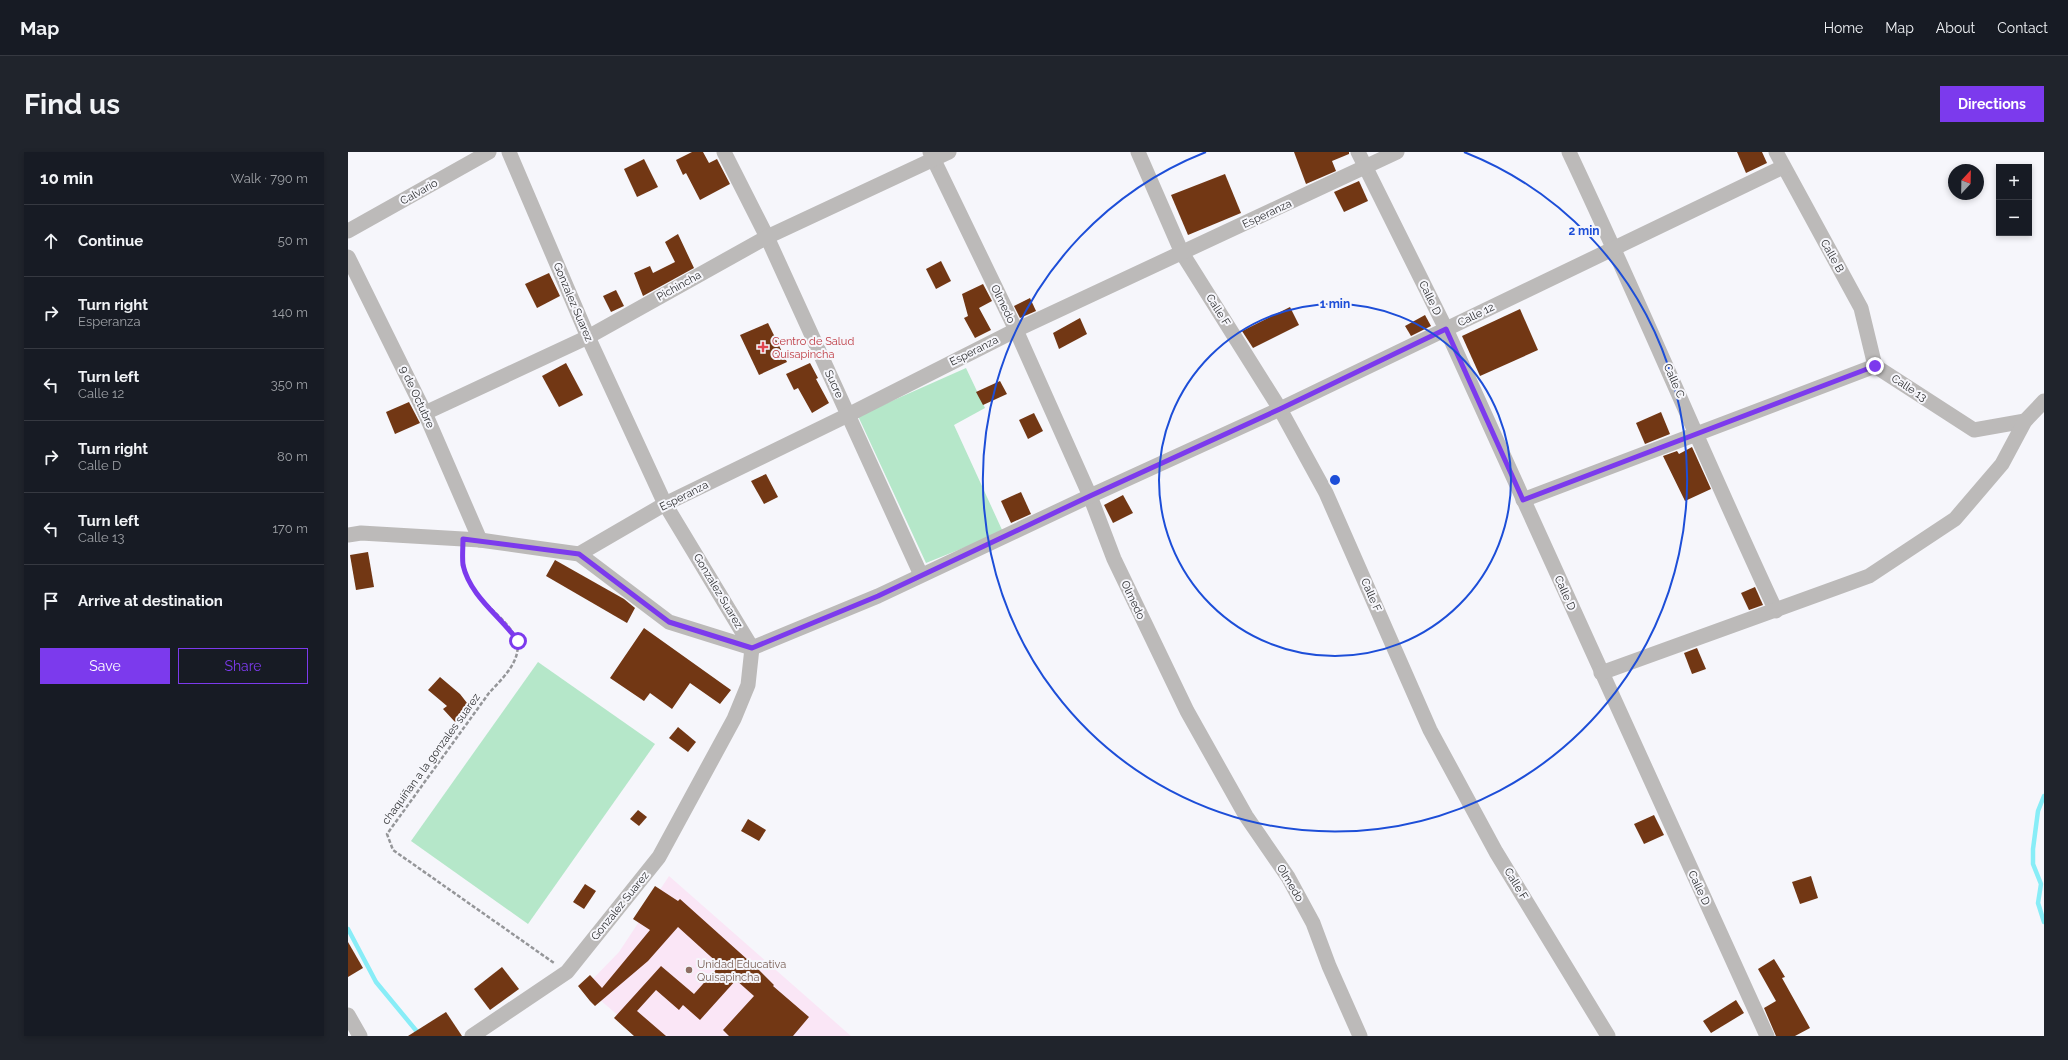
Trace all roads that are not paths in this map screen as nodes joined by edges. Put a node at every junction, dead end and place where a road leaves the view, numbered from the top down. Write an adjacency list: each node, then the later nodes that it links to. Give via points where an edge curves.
1 (489, 152): 13 (street, Calvario)
2 (509, 152): 20 (street, Gonzalez Suarez)
3 (724, 152): 14 (street, Sucre)
4 (949, 152): 10 (street, Pichincha)
5 (1138, 152): 16 (street, Calle F)
6 (1358, 152): 12 (street, Calle D)
7 (1397, 152): 12 (street, Esperanza)
8 (1569, 152): 15 (street, Calle C)
9 (1776, 152): 11 (street, Calle B)
10 (932, 156): 14 (street, Pichincha); 19 (street, Olmedo)
11 (1783, 167): 15 (street, Calle 12); 21 (street, Calle B, via 1861,308)
12 (1365, 168): 16 (street, Esperanza); 18 (street, Calle D)
13 (348, 231)
14 (767, 237): 20 (street, Pichincha); 25 (street, Sucre)
15 (1614, 248): 18 (street, Calle 12); 27 (street, Calle C)
16 (1182, 253): 19 (street, Esperanza); 23 (street, Calle F)
17 (348, 257): 24 (street, 9 de Octubre)
18 (1446, 329): 23 (street, Calle 12); 29 (street, Calle D)
19 (1016, 330): 25 (street, Esperanza); 28 (street, Olmedo)
20 (588, 338): 24 (street, Pichincha); 30 (street, Gonzalez Suarez)
21 (1875, 366): 26 (street, Calle 13, via 1974,430); 27 (street)
22 (2044, 401): 26 (street)
23 (1280, 409): 28 (street, Calle 12); 42 (street, Calle F, via 1326,493 1430,730 1496,852)
24 (425, 413): 32 (street, 9 de Octubre)
25 (848, 415): 30 (street, Esperanza); 34 (street, Sucre)
26 (2026, 421): 35 (street, via 2002,464 1955,519 1869,576)
27 (1697, 434): 29 (street); 35 (street, Calle C, via 1718,486)
28 (1090, 496): 34 (street, Calle 12); 41 (street, Olmedo, via 1114,559 1187,711 1246,816 1288,877 1313,923)
29 (1523, 500): 37 (street, Calle D)
30 (665, 504): 33 (street, Esperanza); 36 (street, Gonzalez Suarez)
31 (348, 535): 32 (street, via 361,533)
32 (480, 540): 33 (street)
33 (579, 554): 36 (street, via 669,622)
34 (921, 575): 36 (street, Calle 12, via 878,596)
35 (1776, 611): 37 (street)
36 (752, 648): 40 (street, Gonzalez Suarez, via 748,685 734,719 659,857 567,972)
37 (1601, 673): 43 (street, Calle D)
38 (348, 1015): 39 (street)
39 (360, 1036)
40 (472, 1036)
41 (1360, 1036)
42 (1608, 1036)
43 (1767, 1036)

